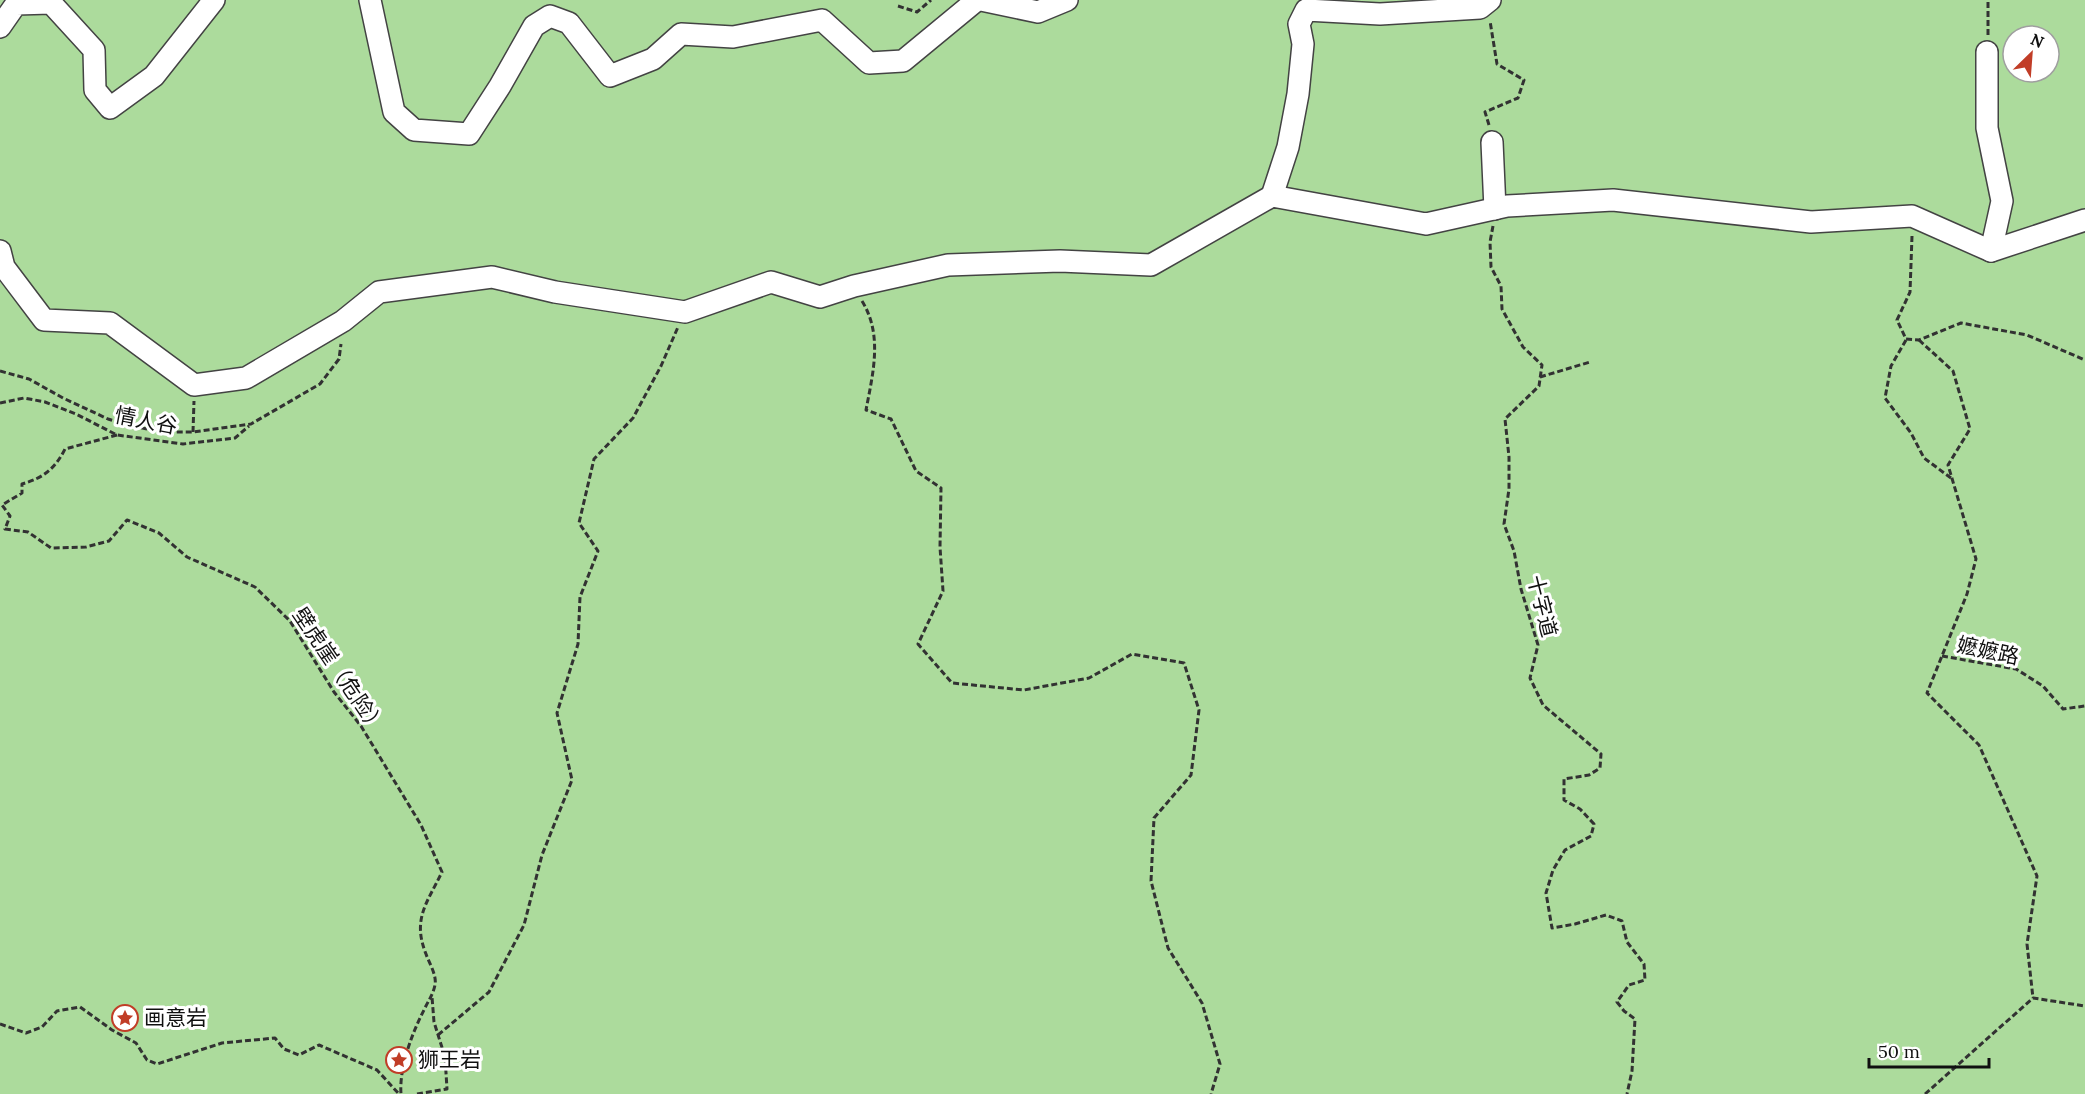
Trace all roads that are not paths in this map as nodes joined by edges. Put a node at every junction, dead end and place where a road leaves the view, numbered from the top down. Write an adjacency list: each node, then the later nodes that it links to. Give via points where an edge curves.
1 (214, 0): 6 (lane, via 154,76 110,108 95,90 94,50 51,3 16,4)
2 (370, 0): 3 (lane, via 394,112 414,130 470,134 534,26 550,16 569,23 610,76 653,59 681,34 733,38 822,20 869,63 903,61)
3 (979, 0): 4 (lane, via 1038,12)
4 (1067, 0)
5 (1489, 1): 9 (lane, via 1480,8 1380,14 1306,10 1299,24 1303,44 1298,94 1288,147)
6 (0, 27)
7 (1987, 52): 13 (lane, via 1987,128 2002,201)
8 (1492, 142): 10 (lane)
9 (1272, 196): 10 (lane, via 1426,224); 12 (lane, via 1151,265 1060,261 948,265 820,297 771,282 685,312 492,278 379,292 343,321 246,378 194,385 110,323 44,320 4,267)
10 (1495, 209): 13 (lane, via 1613,200 1810,222 1912,216)
11 (2085, 220): 13 (lane)
12 (0, 251)
13 (1991, 251)

